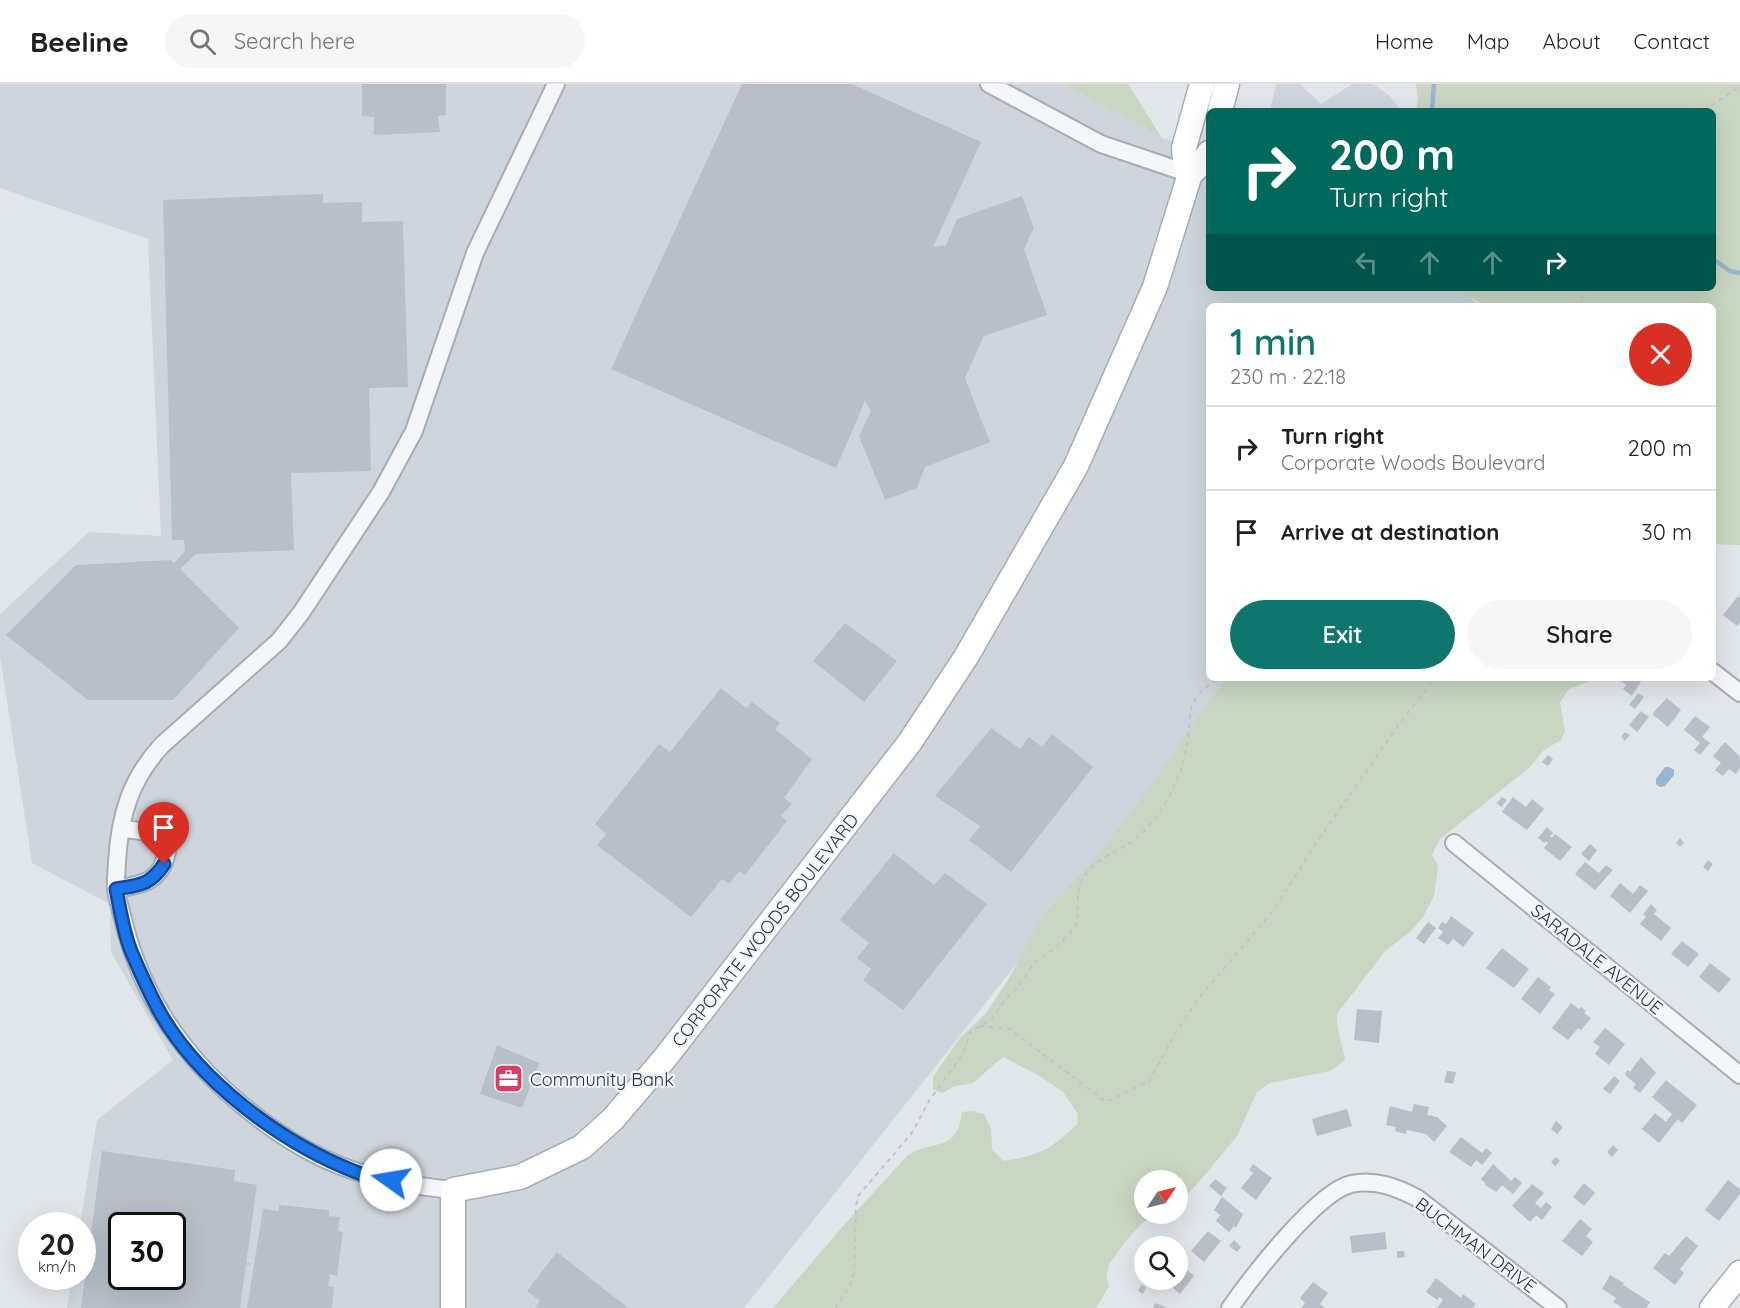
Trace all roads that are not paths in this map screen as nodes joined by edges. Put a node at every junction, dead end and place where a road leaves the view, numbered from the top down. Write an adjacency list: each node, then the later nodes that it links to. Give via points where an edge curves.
1 (556, 84): 10 (street, CORPORATE WOODS BOULEVARD, via 475,253 414,431 381,492 279,641 150,758 131,790)
2 (989, 84): 7 (street, via 1101,144)
3 (1202, 84): 7 (street, CORPORATE WOODS BOULEVARD, via 1184,148)
4 (1227, 84): 5 (street)
5 (1221, 108)
6 (1206, 158): 7 (street, CORPORATE WOODS BOULEVARD)
7 (1190, 174): 14 (street, CORPORATE WOODS BOULEVARD, via 1155,287 1076,466 966,657 910,742 671,1051 613,1119 582,1147 520,1178)
8 (1716, 674): 9 (street)
9 (1740, 693)
10 (121, 829): 12 (street, CORPORATE WOODS BOULEVARD); 12 (street, via 148,831 167,852 156,877)
11 (1454, 843): 13 (street, SARADALE AVENUE)
12 (116, 889): 14 (street, CORPORATE WOODS BOULEVARD, via 130,949 159,1010 184,1046 222,1088 305,1149 357,1172)
13 (1740, 1075)
14 (453, 1190): 16 (street)
15 (1740, 1272): 19 (street)
16 (453, 1308)
17 (1230, 1308): 18 (street, BUCHMAN DRIVE, via 1317,1204 1341,1188 1370,1182 1417,1198)
18 (1558, 1308)
19 (1712, 1308)

